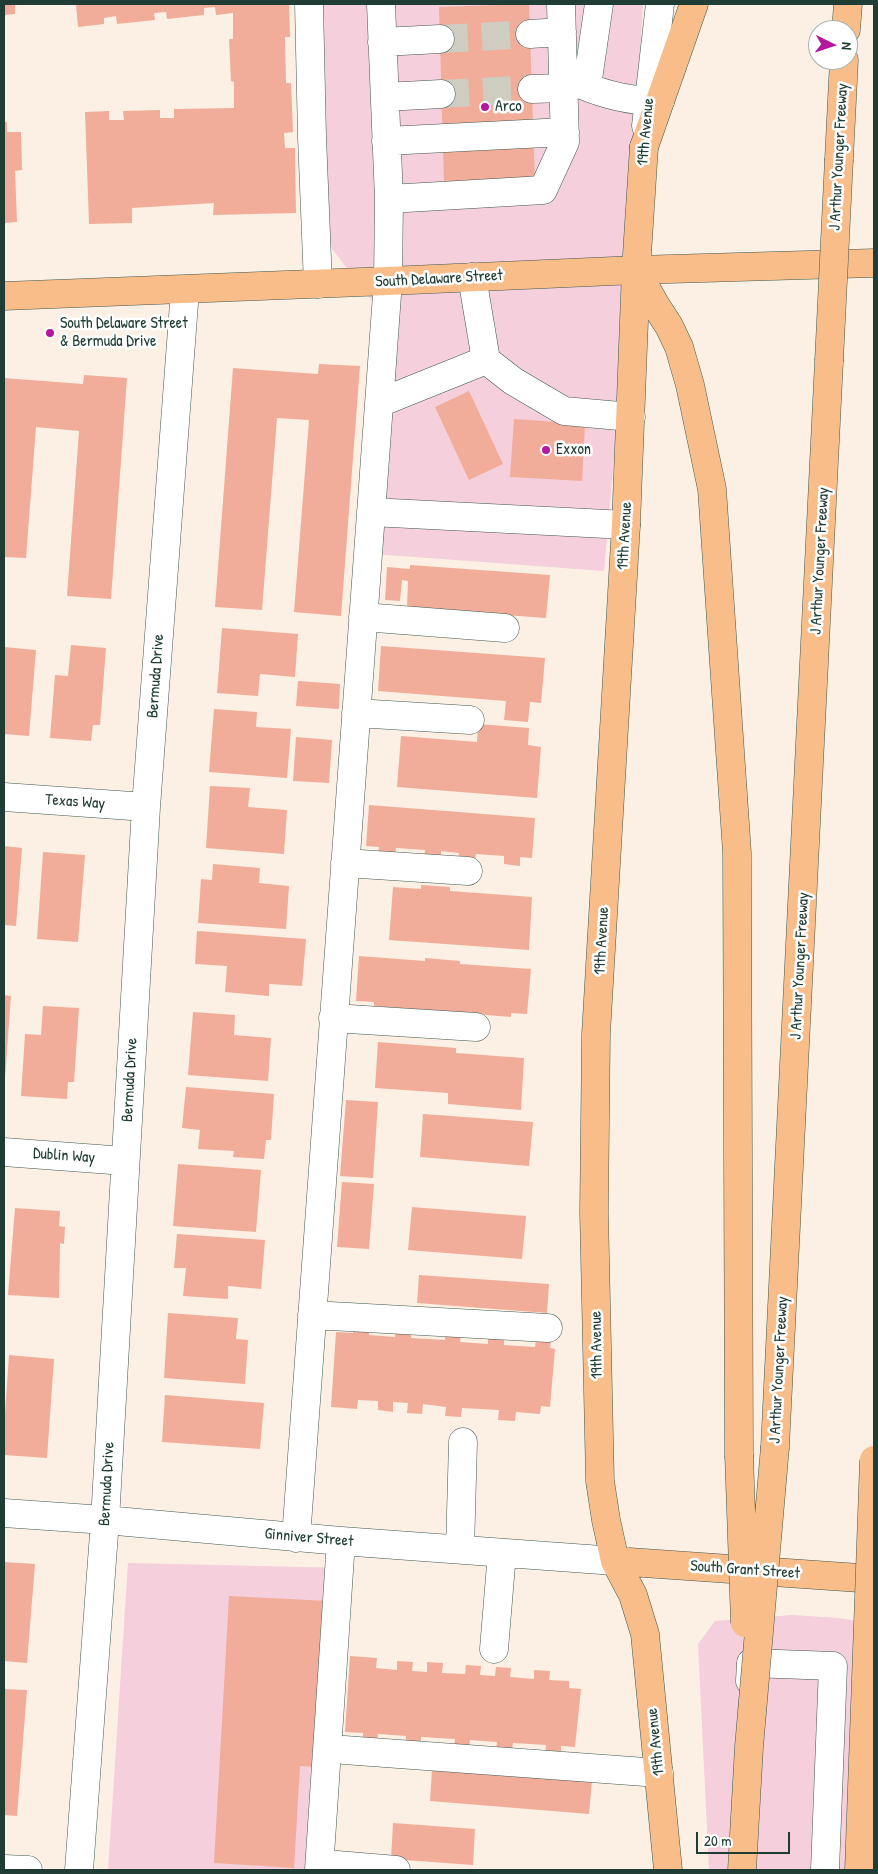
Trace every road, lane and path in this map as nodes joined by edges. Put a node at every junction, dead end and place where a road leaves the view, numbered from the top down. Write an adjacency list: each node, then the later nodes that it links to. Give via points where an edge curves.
1 (309, 4): 26 (street)
2 (381, 4): 12 (street)
3 (561, 4): 9 (street)
4 (598, 4): 14 (street)
5 (660, 4): 18 (street, 19th Avenue)
6 (694, 4): 18 (main road, 19th Avenue)
7 (848, 4): 8 (main road)
8 (847, 20)
9 (562, 32): 10 (street); 14 (street)
10 (530, 34)
11 (440, 39): 12 (street)
12 (382, 42): 17 (street)
13 (843, 70): 59 (main road, J Arthur Younger Freeway, bridge, via 775,1447)
14 (571, 81): 15 (street); 18 (street, via 612,95); 19 (street)
15 (532, 89)
16 (441, 94): 17 (street)
17 (385, 97): 20 (street)
18 (654, 102): 23 (main road, 19th Avenue, via 644,147)
19 (565, 132): 20 (street); 21 (street, via 565,142 543,190)
20 (386, 141): 21 (street)
21 (389, 200): 25 (street)
22 (874, 263): 23 (main road, South Delaware Street)
23 (636, 270): 24 (main road, South Delaware Street); 31 (main road, 19th Avenue); 59 (main road, bridge, via 679,347 712,489 737,853 740,1455)
24 (472, 277): 25 (main road, South Delaware Street); 29 (street)
25 (388, 281): 26 (main road, South Delaware Street); 30 (street)
26 (318, 284): 27 (main road, South Delaware Street)
27 (185, 290): 28 (main road, South Delaware Street); 39 (street, Bermuda Drive)
28 (4, 296)
29 (486, 360): 30 (street); 31 (street, via 513,381 564,411)
30 (378, 403): 32 (street)
31 (631, 417): 33 (main road, 19th Avenue)
32 (371, 512): 33 (street); 34 (street)
33 (626, 524): 56 (main road, 19th Avenue, via 596,1034 594,1222 600,1480)
34 (363, 617): 35 (street); 36 (street)
35 (504, 628)
36 (356, 713): 37 (street); 40 (street)
37 (470, 720)
38 (4, 797): 39 (street, Texas Way)
39 (146, 807): 45 (street, Bermuda Drive)
40 (345, 863): 41 (street); 42 (street)
41 (468, 872)
42 (334, 1018): 43 (street); 46 (street)
43 (476, 1027)
44 (4, 1152): 45 (street, Dublin Way)
45 (125, 1160): 51 (street, Bermuda Drive)
46 (312, 1315): 47 (street); 52 (street)
47 (548, 1328)
48 (463, 1442): 54 (street)
49 (874, 1460): 70 (main road, bridge)
50 (4, 1513): 51 (street, Ginniver Street)
51 (105, 1520): 52 (street, Ginniver Street); 65 (street, Bermuda Drive)
52 (296, 1538): 53 (street, Ginniver Street)
53 (341, 1541): 54 (street, Ginniver Street); 62 (street)
54 (460, 1550): 55 (street, Ginniver Street)
55 (502, 1553): 56 (street, Ginniver Street); 58 (street)
56 (615, 1561): 57 (main road, South Grant Street); 61 (main road, 19th Avenue, via 634,1595 645,1634)
57 (874, 1579)
58 (494, 1649)
59 (749, 1747): 68 (main road, J Arthur Younger Freeway, bridge)
60 (344, 1750): 61 (street)
61 (659, 1773): 67 (main road, 19th Avenue)
62 (328, 1868): 66 (street)
63 (4, 1869): 64 (street)
64 (28, 1870)
65 (79, 1870)
66 (396, 1870)
67 (668, 1870)
68 (742, 1870): 69 (street, via 750,1664 833,1666)
69 (825, 1870)
70 (860, 1870)

